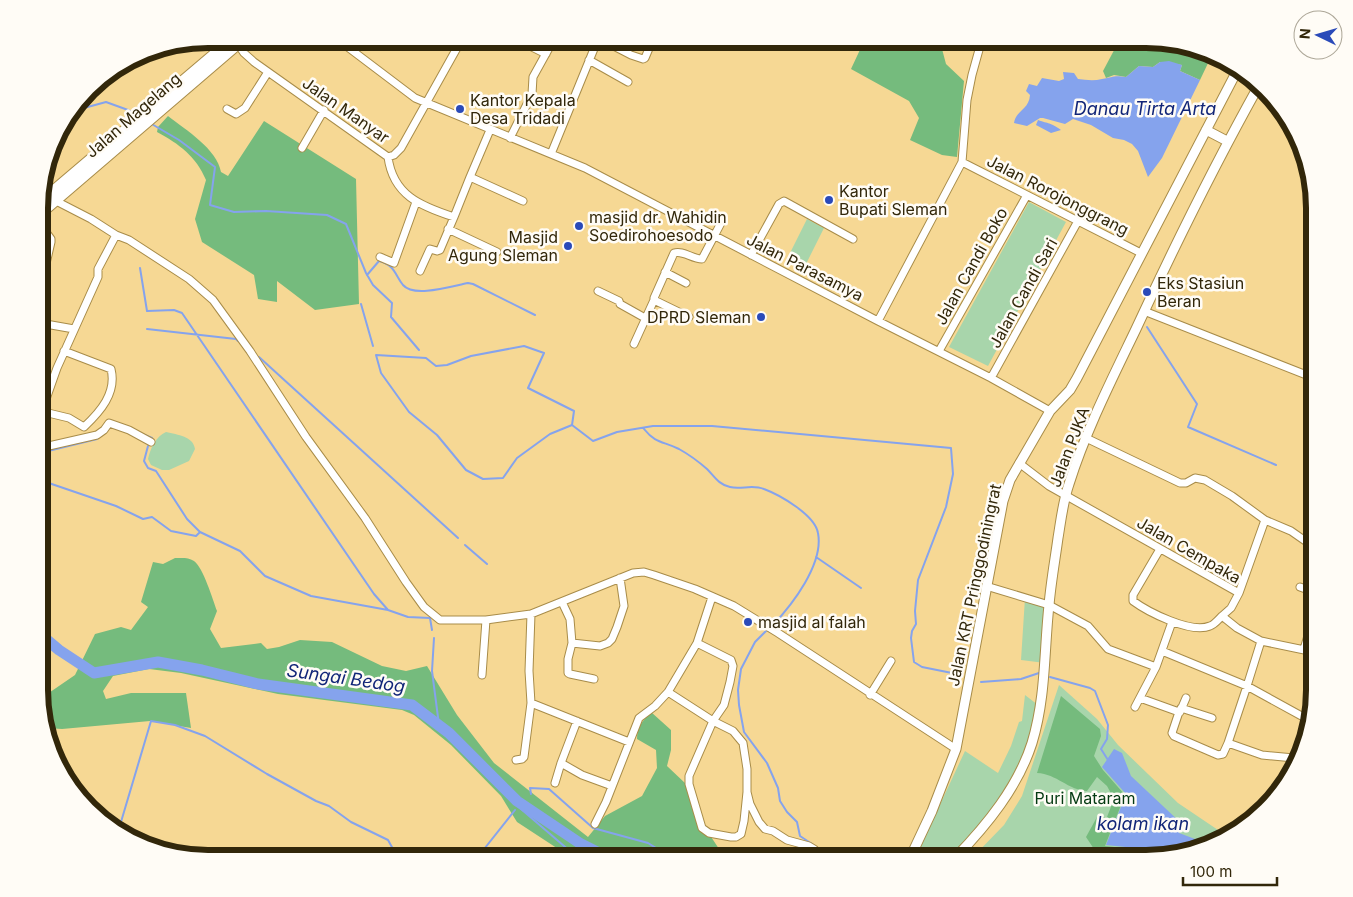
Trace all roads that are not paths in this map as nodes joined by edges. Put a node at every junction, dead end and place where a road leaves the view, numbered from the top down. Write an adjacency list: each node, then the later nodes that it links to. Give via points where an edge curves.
1 (230, 48): 31 (highway, Jalan Magelang)
2 (242, 48): 13 (street, Jalan Manyar)
3 (349, 48): 17 (street, Jalan Parasamya)
4 (457, 48): 17 (street, Jalan Manyar)
5 (534, 48): 11 (street)
6 (549, 48): 11 (street)
7 (595, 48): 12 (street)
8 (617, 48): 9 (street, via 643,59)
9 (649, 48)
10 (980, 48): 27 (street, via 967,100)
11 (546, 54): 22 (street, via 533,78 532,94)
12 (589, 60): 15 (street); 25 (street)
13 (268, 72): 18 (street, via 245,108 236,114); 19 (street, Jalan Manyar)
14 (1235, 76): 21 (main road, Jalan KRT Pringgodiningrat)
15 (628, 82)
16 (1256, 91): 23 (main road, Jalan PJKA)
17 (425, 104): 20 (street, Jalan Parasamya); 26 (street, Jalan Manyar, via 401,148)
18 (227, 109)
19 (324, 110): 24 (street); 26 (street, Jalan Manyar)
20 (490, 130): 22 (street, Jalan Parasamya); 28 (street)
21 (1206, 130): 23 (main road); 45 (main road, Jalan KRT Pringgodiningrat)
22 (510, 138): 25 (street, Jalan Parasamya)
23 (1227, 141): 54 (main road, Jalan PJKA)
24 (302, 148)
25 (550, 154): 42 (street, Jalan Parasamya, via 585,168)
26 (388, 156): 34 (street, via 397,185)
27 (962, 162): 30 (street, Jalan Rorojonggrang); 57 (street)
28 (470, 177): 33 (street); 36 (street)
29 (49, 195): 31 (street)
30 (1027, 195): 37 (street, Jalan Rorojonggrang); 62 (street, Jalan Candi Boko)
31 (53, 198): 32 (highway, Jalan Magelang); 35 (highway, Jalan Magelang); 40 (street)
32 (48, 199)
33 (523, 201)
34 (416, 202): 36 (street); 48 (street, via 394,263)
35 (48, 204)
36 (454, 217): 39 (street)
37 (1078, 220): 45 (street, Jalan Rorojonggrang); 64 (street, Jalan Candi Sari)
38 (720, 222): 42 (street)
39 (448, 229): 44 (street); 49 (street, via 440,250 430,249)
40 (116, 235): 59 (street, via 98,269 98,277); 86 (street, via 189,279 223,312 424,607 440,620)
41 (48, 236): 46 (street, via 51,242)
42 (714, 236): 47 (street, Jalan Parasamya); 50 (street, via 702,259 676,252)
43 (853, 239): 47 (street, via 784,201 779,204)
44 (497, 252)
45 (1141, 253): 66 (main road, Jalan KRT Pringgodiningrat, via 1077,378)
46 (48, 255)
47 (751, 255): 57 (street, Jalan Parasamya)
48 (380, 257)
49 (420, 271)
50 (665, 272): 51 (street); 53 (street)
51 (686, 283)
52 (598, 291): 56 (street)
53 (654, 300): 55 (street); 56 (street)
54 (1144, 311): 63 (street); 68 (main road, Jalan PJKA)
55 (689, 317)
56 (645, 318): 60 (street)
57 (878, 320): 62 (street, Jalan Parasamya)
58 (48, 324): 59 (street)
59 (74, 329): 61 (street)
60 (634, 344)
61 (64, 351): 65 (street); 67 (street, via 111,369 109,396 98,415 84,427 69,418)
62 (939, 351): 64 (street, Jalan Parasamya)
63 (1305, 374)
64 (991, 378): 66 (street, Jalan Parasamya)
65 (48, 391)
66 (1050, 411): 71 (main road, Jalan KRT Pringgodiningrat)
67 (48, 413)
68 (1086, 438): 72 (main road, Jalan PJKA); 73 (street, via 1180,483 1195,478 1205,480)
69 (151, 442): 70 (street, via 109,423 97,435)
70 (48, 446)
71 (1020, 463): 72 (street, Jalan Cempaka); 77 (main road, Jalan KRT Pringgodiningrat, via 1003,501)
72 (1066, 495): 75 (street, Jalan Cempaka); 83 (main road, Jalan PJKA)
73 (1266, 520): 74 (street); 80 (street)
74 (1305, 541)
75 (1160, 549): 80 (street, Jalan Cempaka); 87 (street, via 1132,599)
76 (620, 578): 81 (street, via 633,572 644,572); 82 (street); 89 (street, via 624,606 612,639 600,646)
77 (986, 586): 83 (street); 112 (main road, Jalan KRT Pringgodiningrat)
78 (1300, 587): 79 (street)
79 (1305, 589)
80 (1239, 593): 85 (street, Jalan Cempaka)
81 (712, 597): 90 (street); 100 (street, via 734,606 778,633)
82 (562, 602): 84 (street); 89 (street, via 570,619)
83 (1049, 605): 95 (street, via 1088,626 1108,649); 122 (main road, Jalan PJKA, via 1045,674 1031,744 1016,779 991,818)
84 (531, 614): 86 (street); 103 (street)
85 (1222, 616): 87 (street, via 1211,626 1202,628); 88 (street)
86 (486, 620): 96 (street)
87 (1172, 622): 93 (street)
88 (1261, 641): 92 (street); 98 (street)
89 (572, 643): 97 (street, via 568,673)
90 (697, 643): 99 (street); 109 (street, via 731,660 724,705)
91 (1305, 646): 92 (street)
92 (1304, 649)
93 (1162, 651): 95 (street); 98 (street)
94 (891, 661): 100 (street)
95 (1156, 667): 101 (street)
96 (482, 675)
97 (594, 679)
98 (1247, 686): 106 (street); 111 (street)
99 (668, 692): 109 (street); 110 (street, via 639,718)
100 (870, 694): 112 (street)
101 (1140, 698): 104 (street); 105 (street)
102 (1186, 698): 105 (street)
103 (531, 703): 108 (street); 114 (street, via 524,757)
104 (1136, 707)
105 (1180, 710): 107 (street); 111 (street, via 1172,733 1174,736 1218,755 1223,754)
106 (1303, 717)
107 (1212, 718)
108 (577, 721): 110 (street); 115 (street)
109 (713, 721): 118 (street, via 733,731 743,744); 118 (street, via 689,780 702,828 731,838 741,834)
110 (629, 742): 117 (street)
111 (1228, 743): 113 (street, via 1262,755)
112 (956, 749): 121 (main road, Jalan KRT Pringgodiningrat)
113 (1290, 758)
114 (516, 760)
115 (560, 763): 116 (street); 117 (street)
116 (555, 783)
117 (612, 786): 119 (street)
118 (747, 792): 120 (street, via 764,829)
119 (595, 824)
120 (814, 849)
121 (914, 849)
122 (963, 849)

